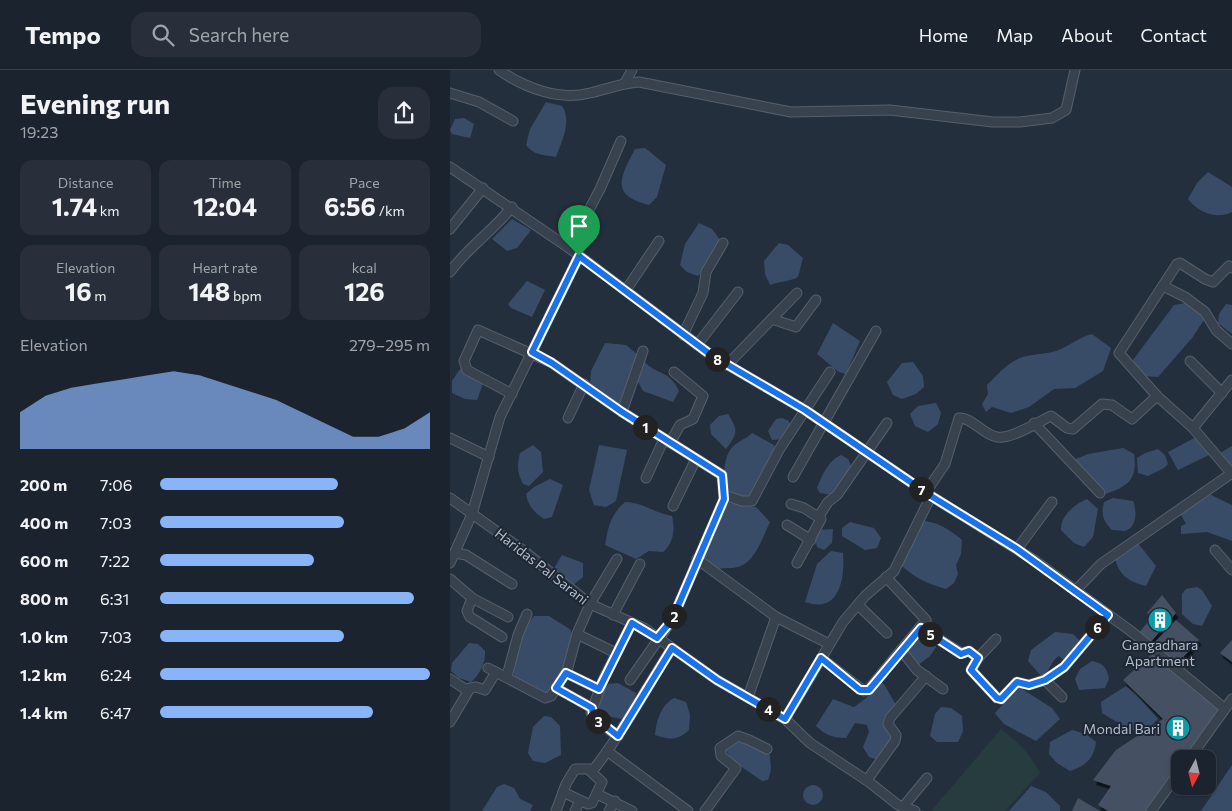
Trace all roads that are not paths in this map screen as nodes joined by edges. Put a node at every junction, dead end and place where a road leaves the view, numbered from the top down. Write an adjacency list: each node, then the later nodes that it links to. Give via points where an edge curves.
1 (499, 70): 4 (street, via 536,89 567,95 590,93)
2 (632, 70): 4 (street)
3 (1075, 70): 4 (street, via 1066,110 1052,118 1020,122 890,110 791,112 651,83)
4 (625, 83)
5 (450, 93): 6 (street, via 479,102)
6 (514, 121)
7 (621, 140): 14 (street)
8 (450, 166): 9 (street)
9 (483, 188): 10 (street); 11 (street)
10 (512, 207): 14 (street); 16 (street, via 501,221)
11 (450, 229)
12 (659, 241): 20 (street)
13 (723, 243): 26 (street, via 705,274 703,293)
14 (569, 248): 15 (street)
15 (579, 256): 20 (street); 30 (street)
16 (453, 261): 18 (street)
17 (1232, 268): 19 (street, via 1228,266 1213,282 1180,263)
18 (450, 272)
19 (1163, 286): 27 (street, via 1205,312 1216,330); 39 (street, via 1119,353)
20 (626, 290): 26 (street)
21 (738, 292): 28 (street)
22 (797, 292): 24 (street)
23 (816, 300): 24 (street, via 796,327)
24 (772, 319): 32 (street)
25 (876, 331): 44 (street)
26 (683, 335): 28 (street)
27 (1232, 344)
28 (697, 346): 32 (street)
29 (643, 351): 42 (street)
30 (532, 352): 36 (street); 38 (street); 38 (street, via 478,330 475,333 464,361 467,370)
31 (1190, 361): 37 (street)
32 (727, 365): 41 (street)
33 (674, 372): 49 (street, via 703,396 692,422 680,425)
34 (830, 372): 41 (street)
35 (1232, 380): 37 (street)
36 (584, 384): 42 (street); 43 (street)
37 (1223, 391): 40 (street); 47 (street)
38 (512, 394): 51 (street, via 500,418)
39 (1157, 396): 46 (street, via 1132,419 1106,403 1073,429 1054,417); 47 (street)
40 (1232, 396)
41 (805, 410): 44 (street); 58 (street, via 779,450 752,502)
42 (622, 412): 49 (street)
43 (568, 418)
44 (824, 423): 50 (street); 54 (street)
45 (887, 423): 50 (street)
46 (1034, 423): 56 (street); 57 (street, via 1011,435 996,437 959,418 945,464)
47 (1193, 428): 53 (street)
48 (450, 438): 51 (street)
49 (667, 441): 52 (street); 55 (street)
50 (867, 453): 57 (street); 64 (street)
51 (490, 457): 63 (street)
52 (696, 459): 58 (street, via 722,475); 62 (street)
53 (1232, 472): 79 (street, via 1100,564)
54 (793, 476)
55 (646, 478)
56 (1100, 493)
57 (929, 494): 67 (street); 76 (street, via 902,558)
58 (724, 495): 71 (street)
59 (450, 498): 63 (street, Haridas Pal Sarani)
60 (1052, 502): 67 (street)
61 (791, 504): 64 (street)
62 (673, 506)
63 (472, 514): 69 (street); 81 (street, Haridas Pal Sarani)
64 (819, 516): 66 (street, via 821,522)
65 (787, 525): 66 (street)
66 (811, 540): 72 (street)
67 (1017, 549): 79 (street)
68 (1215, 550): 75 (street)
69 (455, 553): 73 (street); 78 (street, via 466,555)
70 (617, 559): 81 (street)
71 (697, 559): 87 (street); 93 (street, via 672,620)
72 (796, 563)
73 (450, 564)
74 (640, 564): 84 (street)
75 (1232, 570)
76 (886, 577): 82 (street); 89 (street, via 924,616 926,622)
77 (450, 579): 80 (street)
78 (512, 584)
79 (1075, 590): 85 (street)
80 (472, 598): 86 (street); 92 (street, via 468,614)
81 (590, 604): 84 (street, Haridas Pal Sarani); 91 (street)
82 (858, 605): 90 (street); 95 (street)
83 (528, 614): 102 (street, via 518,634)
84 (613, 615): 88 (street, Haridas Pal Sarani)
85 (1108, 615): 106 (street, via 1086,638 1070,662); 115 (street)
86 (508, 617)
87 (776, 617): 95 (street); 112 (street)
88 (632, 623): 93 (street, Haridas Pal Sarani); 98 (street)
89 (921, 628): 97 (street); 100 (street, via 961,654 969,651)
90 (887, 633)
91 (577, 634): 98 (street); 101 (street)
92 (502, 637)
93 (657, 638): 96 (street, Haridas Pal Sarani); 105 (street)
94 (996, 639): 100 (street)
95 (829, 644): 99 (street)
96 (672, 648): 112 (street, Haridas Pal Sarani); 118 (street)
97 (901, 650): 99 (street, via 869,690 864,691); 103 (street)
98 (616, 653): 108 (street)
99 (821, 658): 116 (street)
100 (978, 658): 106 (street, via 971,670 998,699 1017,682 1026,686)
101 (566, 673): 107 (street); 108 (street)
102 (507, 676): 107 (street, via 545,698 551,696); 110 (street, via 492,670 486,690 476,687)
103 (926, 676): 109 (street); 124 (street, via 890,718 888,724 896,734 895,741)
104 (450, 679): 110 (street)
105 (630, 680)
106 (1045, 680): 111 (street)
107 (556, 688): 114 (street)
108 (599, 689): 114 (street)
109 (943, 689)
110 (469, 690): 117 (street)
111 (1062, 697)
112 (748, 698): 116 (street, Haridas Pal Sarani)
113 (1232, 699): 115 (street)
114 (592, 708): 118 (street, via 593,716)
115 (1224, 708): 120 (street)
116 (785, 719): 124 (street, Haridas Pal Sarani, via 810,743)
117 (450, 722)
118 (618, 736): 121 (street)
119 (767, 749): 136 (street, via 738,736 720,748 721,756 736,768)
120 (1195, 750)
121 (607, 752): 122 (street, via 594,768); 135 (street)
122 (588, 770): 126 (street, via 575,769); 127 (street, via 601,780)
123 (927, 778): 130 (street)
124 (867, 780): 130 (street, Haridas Pal Sarani)
125 (1171, 783): 137 (street)
126 (563, 792): 128 (street); 131 (street)
127 (597, 794): 128 (street, via 590,804); 129 (street)
128 (580, 801): 132 (street)
129 (615, 801): 133 (street); 134 (street)
130 (909, 809)
131 (556, 811)
132 (575, 811)
133 (609, 811)
134 (632, 811)
135 (688, 811)
136 (705, 811)
137 (1151, 811)

